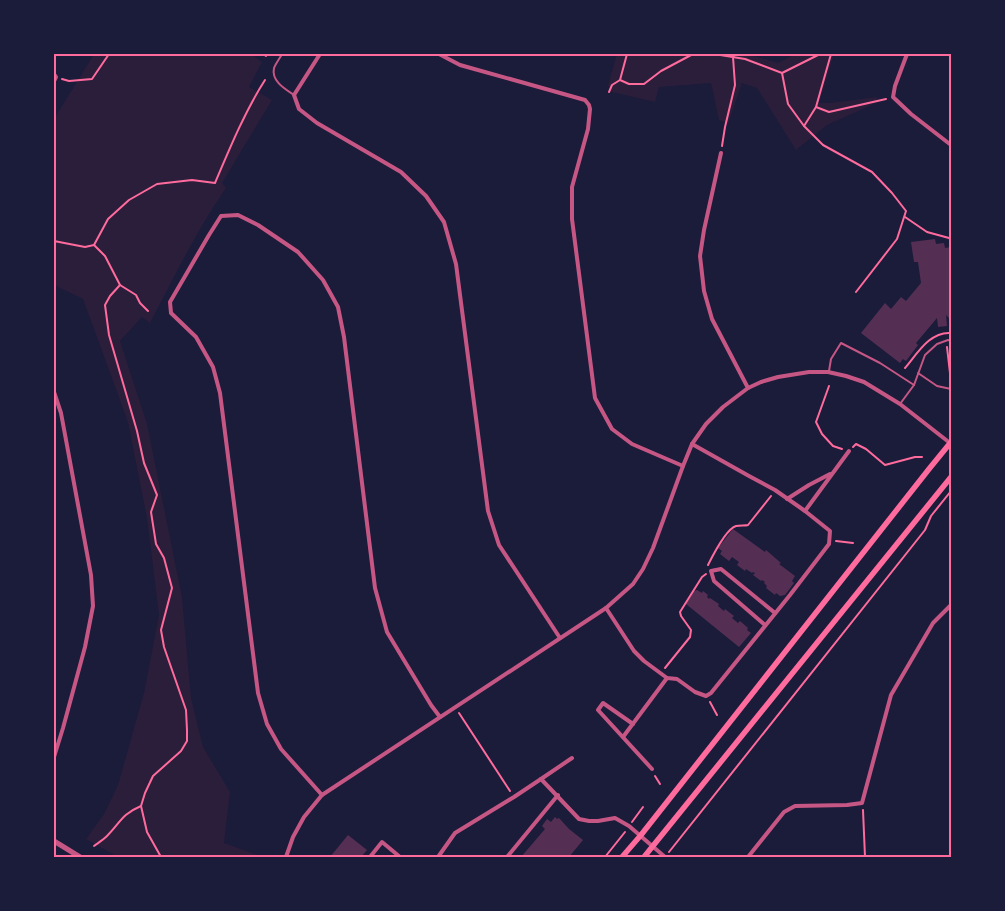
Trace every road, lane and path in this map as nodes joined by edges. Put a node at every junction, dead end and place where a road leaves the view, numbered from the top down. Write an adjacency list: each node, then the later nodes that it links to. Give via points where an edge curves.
1 (108, 54): 14 (path, via 92,79 69,81)
2 (282, 54): 18 (lane, via 274,76)
3 (320, 54): 18 (street)
4 (439, 54): 46 (street, via 460,65 585,100 589,105 588,129 572,188 572,219 595,398 612,429 632,444)
5 (627, 54): 16 (path)
6 (693, 54): 16 (path, via 644,84)
7 (714, 54): 12 (path)
8 (735, 54): 12 (path)
9 (820, 54): 13 (path)
10 (831, 54): 20 (path)
11 (907, 54): 19 (street)
12 (733, 57): 13 (path); 23 (path, via 735,84)
13 (782, 73): 21 (path, via 788,104)
14 (54, 77)
15 (265, 80): 27 (path, via 215,183 192,180 157,184 129,200 108,219)
16 (620, 80): 17 (path, via 612,84)
17 (609, 92)
18 (294, 95): 58 (street, via 299,109 317,123 401,172 426,196 444,222 456,264 488,511 500,545)
19 (893, 97): 20 (path, via 829,112); 22 (street)
20 (816, 107): 21 (path)
21 (804, 126): 24 (path, via 823,145 872,172 906,211)
22 (951, 145)
23 (722, 153): 38 (street, via 700,256 704,291 712,319)
24 (904, 217): 25 (path, via 927,232); 29 (path, via 897,239)
25 (951, 240)
26 (54, 241): 27 (path, via 85,247)
27 (94, 245): 28 (path, via 105,256)
28 (120, 286): 30 (path, via 136,295); 75 (path, via 105,305 109,335 138,431 144,464 157,496 151,512 156,544 164,558 172,588 161,630 186,710 188,730 187,741 181,751 153,776)
29 (856, 292)
30 (148, 311)
31 (945, 333): 32 (path)
32 (946, 341): 33 (lane); 35 (lane, via 925,355); 39 (path)
33 (951, 341)
34 (828, 372): 36 (lane, via 831,359 841,343); 38 (street, via 778,378); 41 (street, via 864,382)
35 (918, 373): 36 (lane); 39 (lane, via 937,386)
36 (914, 385): 41 (lane)
37 (829, 386): 44 (path, via 816,422 833,446)
38 (748, 388): 43 (street, via 722,407)
39 (951, 388)
40 (54, 392): 66 (street, via 61,413 91,575 93,606 85,647)
41 (900, 404): 42 (street)
42 (951, 443): 78 (main road)
43 (692, 444): 46 (street); 50 (street)
44 (849, 451): 45 (path, via 859,445 885,465); 47 (street)
45 (922, 457)
46 (683, 466): 55 (street, via 643,569)
47 (832, 473): 50 (street); 51 (street)
48 (951, 477): 81 (main road)
49 (951, 491): 92 (path, via 931,516 925,530)
50 (787, 499): 51 (street)
51 (805, 510): 52 (street, via 830,531)
52 (829, 539): 53 (path); 56 (street, via 829,544)
53 (853, 543)
54 (951, 605): 74 (street, via 933,623 891,695)
55 (606, 608): 58 (street); 59 (street, via 634,651)
56 (775, 613): 57 (street); 57 (street, via 721,569 711,571 714,581)
57 (765, 625): 60 (street)
58 (560, 638): 61 (street)
59 (667, 678): 60 (street, via 677,679); 64 (street)
60 (706, 696): 62 (path)
61 (455, 707): 63 (street); 73 (path)
62 (717, 715)
63 (440, 717): 71 (street); 71 (street, via 386,632 374,578 338,307 323,280 298,252 238,215 221,216 170,302 171,313 196,337 213,367 220,393 258,693 267,724 281,749)
64 (633, 724): 65 (street); 65 (street, via 603,703 598,710)
65 (623, 737): 68 (street)
66 (54, 757)
67 (572, 758): 69 (street)
68 (652, 769): 70 (path)
69 (541, 779): 72 (street); 73 (street)
70 (660, 784)
71 (322, 795): 84 (street, via 304,816)
72 (558, 796): 77 (street, via 579,819 598,821 615,818); 88 (street)
73 (514, 797): 87 (street, via 455,833)
74 (862, 803): 93 (street, via 795,806 784,812); 94 (path)
75 (141, 806): 80 (path, via 131,810); 83 (path, via 147,832)
76 (642, 807): 77 (path)
77 (629, 826): 78 (street); 89 (path)
78 (640, 835): 81 (street); 90 (main road)
79 (54, 841): 82 (street)
80 (94, 846)
81 (652, 846): 91 (main road); 92 (street)
82 (80, 857)
83 (161, 857)
84 (286, 857)
85 (370, 857): 86 (street, via 382,842)
86 (400, 857)
87 (439, 857)
88 (506, 857)
89 (604, 857)
90 (622, 857)
91 (644, 857)
92 (665, 857)
93 (748, 857)
94 (865, 857)

